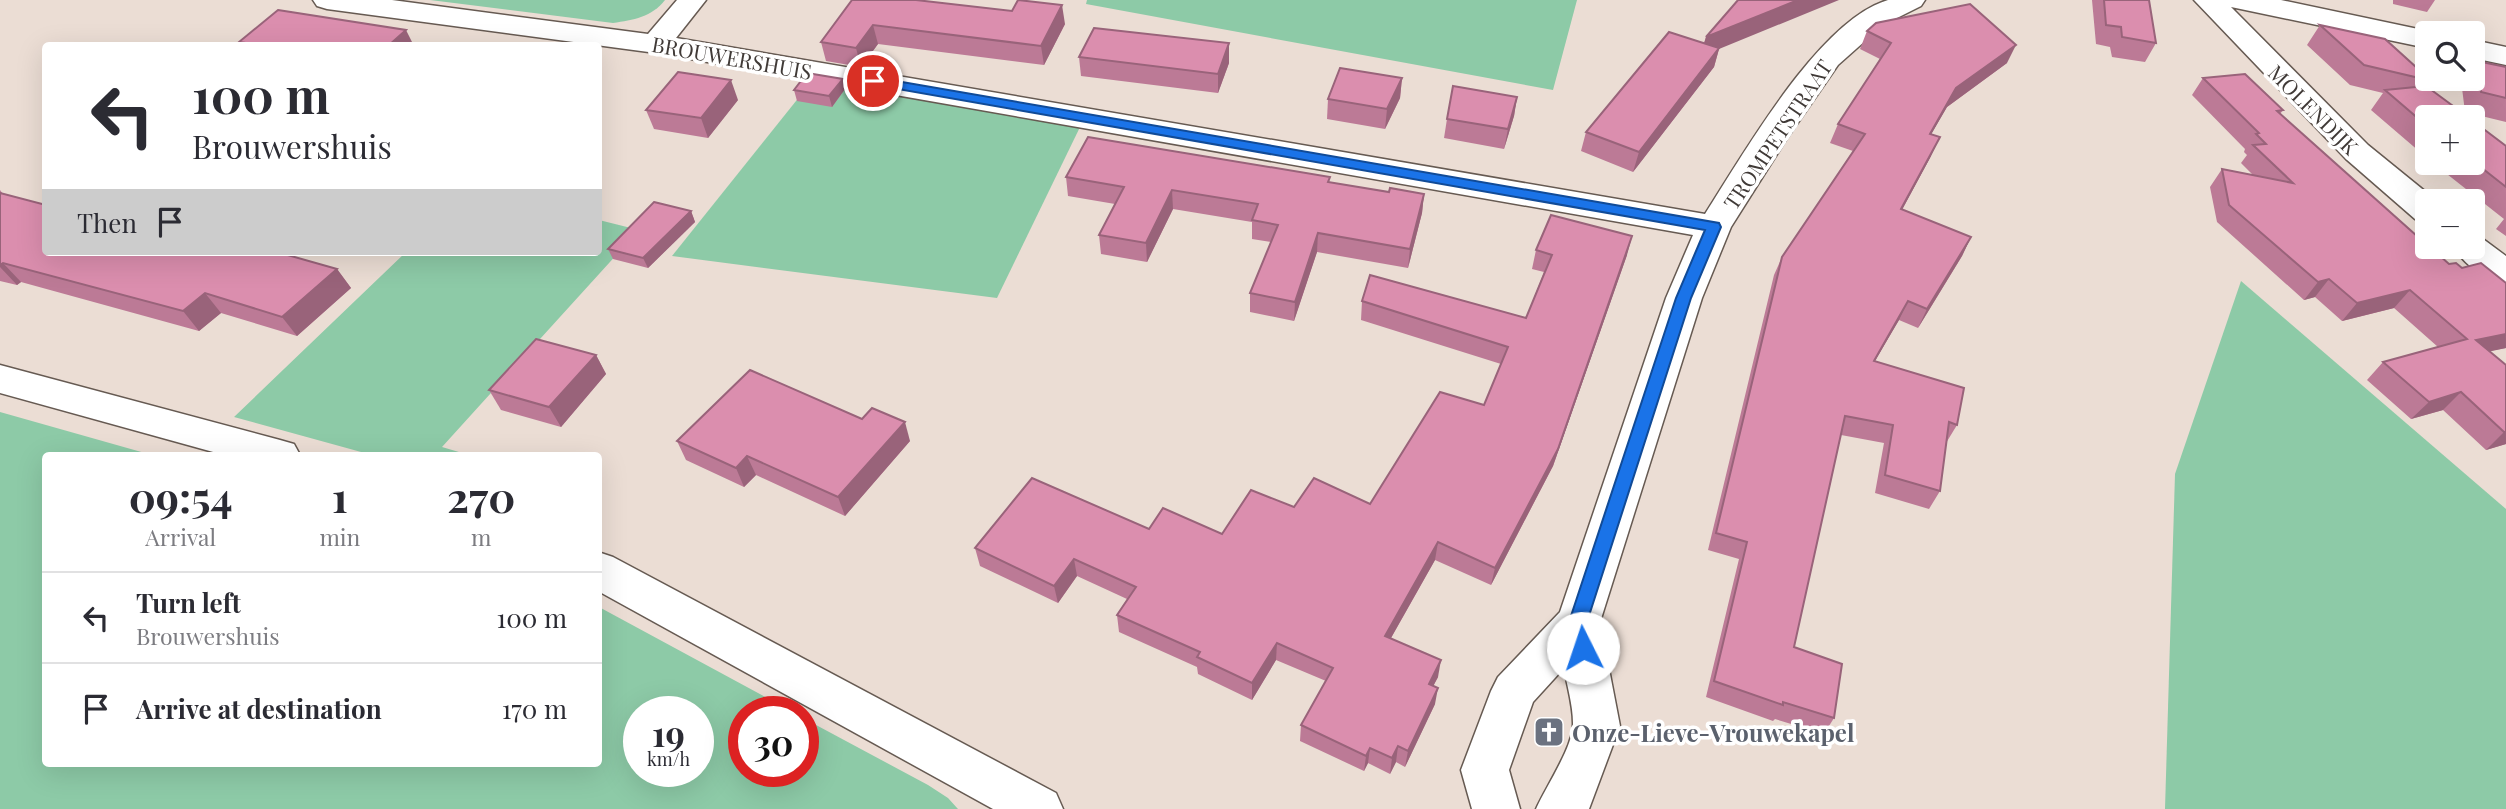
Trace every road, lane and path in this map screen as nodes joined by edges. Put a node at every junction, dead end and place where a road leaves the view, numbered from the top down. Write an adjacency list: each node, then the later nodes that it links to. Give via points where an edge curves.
1 (327, 0): 7 (street, BROUWERSHUIS)
2 (692, 0): 7 (street)
3 (1911, 0): 11 (street, TROMPETSTRAAT, via 1873,19 1827,59)
4 (2208, 0): 10 (street, MOLENDIJK, via 2340,136)
5 (2239, 0): 6 (street)
6 (2415, 37)
7 (656, 44): 11 (street, BROUWERSHUIS)
8 (2485, 52): 9 (street)
9 (2506, 56)
10 (2415, 201)
11 (1714, 227): 17 (street, TROMPETSTRAAT, via 1684,298)
12 (2485, 258): 13 (street)
13 (2506, 274)
14 (0, 379): 15 (street)
15 (269, 452)
16 (602, 572): 18 (street)
17 (1578, 622): 19 (street, TROMPETSTRAAT, via 1514,691 1485,770); 20 (street, TROMPETSTRAAT, via 1597,726 1569,800)
18 (1039, 809)
19 (1496, 809)
20 (1560, 809)

